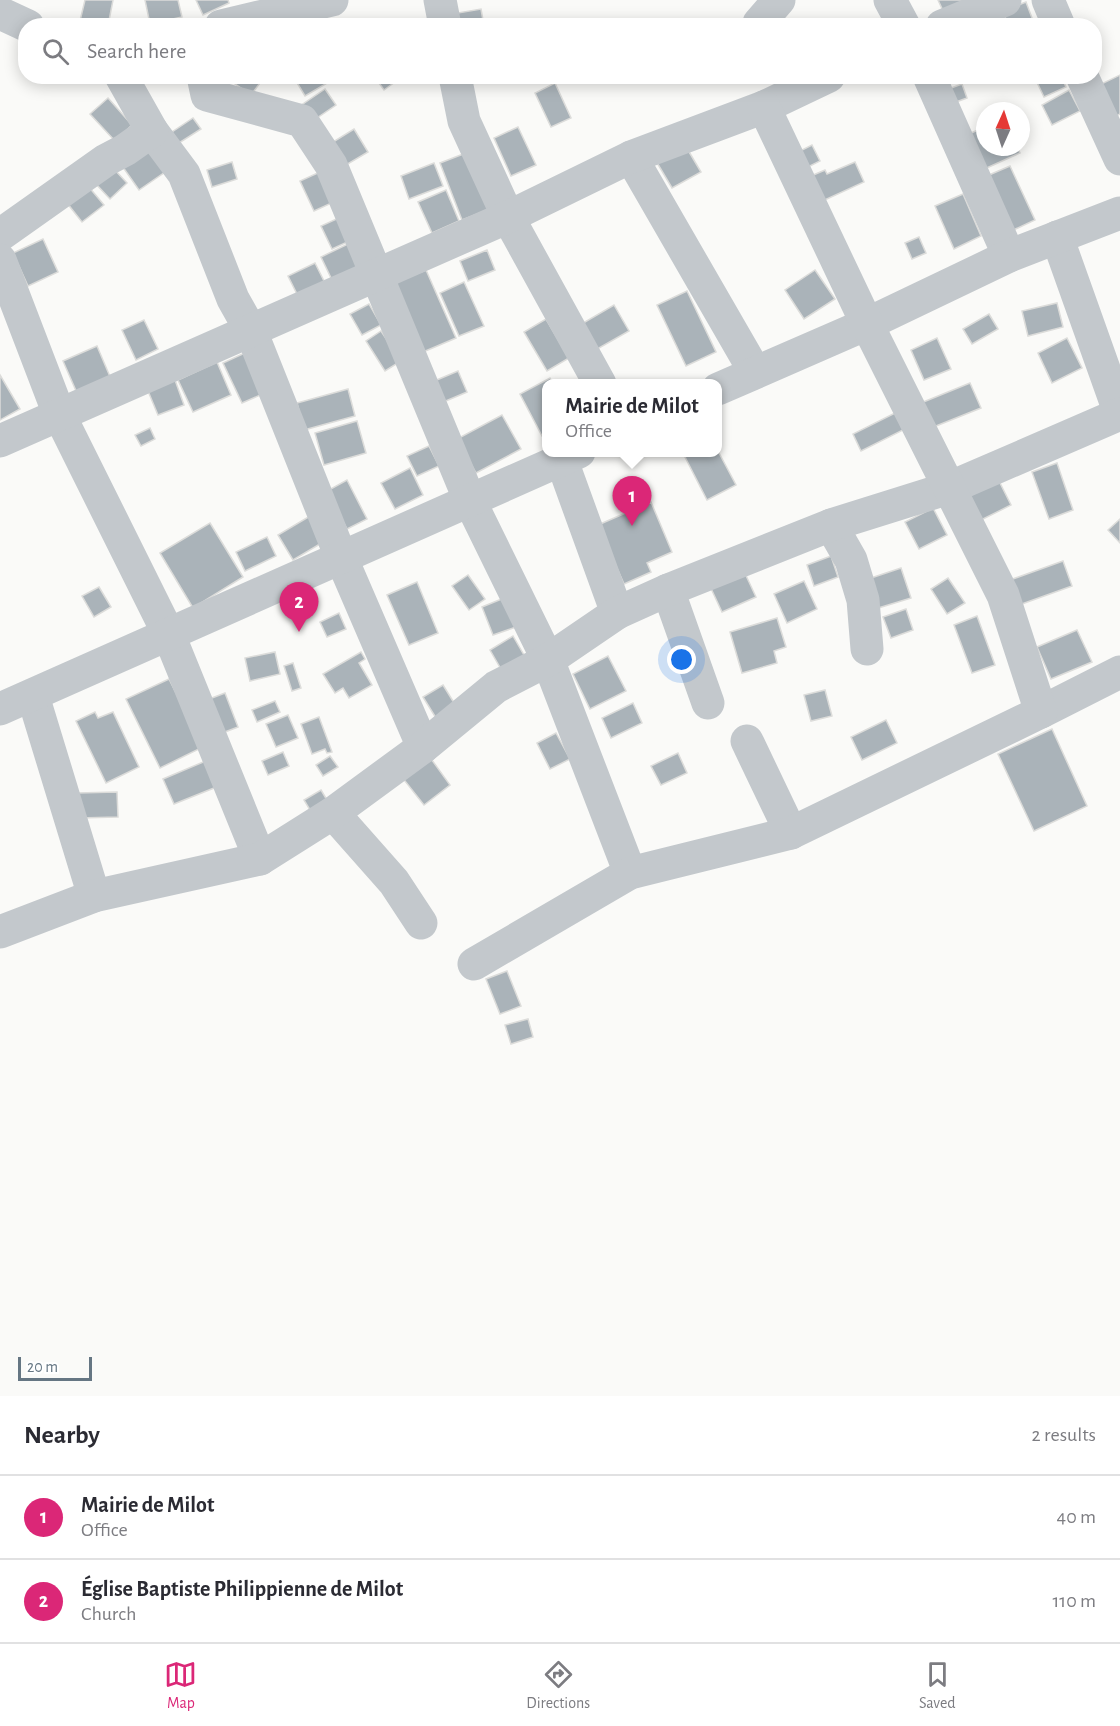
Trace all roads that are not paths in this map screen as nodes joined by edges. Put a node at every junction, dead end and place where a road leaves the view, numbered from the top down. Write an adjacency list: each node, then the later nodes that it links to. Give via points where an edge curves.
1 (332, 0): 8 (street)
2 (440, 0): 9 (street)
3 (779, 0): 10 (street)
4 (890, 0): 11 (street)
5 (1005, 0): 12 (street)
6 (1048, 0): 13 (street)
7 (0, 13): 14 (street)
8 (255, 18)
9 (443, 18)
10 (763, 18)
11 (900, 18)
12 (961, 18)
13 (1056, 18)
14 (18, 21)
15 (126, 84): 22 (street)
16 (204, 84): 31 (street, via 207,95 302,121 331,165)
17 (457, 84): 26 (street, via 464,121)
18 (813, 84): 21 (street)
19 (932, 84): 29 (street)
20 (1086, 84): 24 (street)
21 (764, 108): 23 (street); 32 (street)
22 (152, 131): 27 (street); 33 (street, via 184,174 233,299)
23 (631, 157): 26 (street); 34 (street)
24 (1120, 159)
25 (1120, 213): 28 (street)
26 (508, 217): 31 (street); 35 (street)
27 (0, 235)
28 (1057, 237): 29 (street); 38 (street)
29 (1009, 256): 32 (street)
30 (0, 260): 37 (street)
31 (375, 274): 33 (street); 42 (street)
32 (867, 324): 34 (street); 41 (street)
33 (251, 331): 37 (street); 44 (street)
34 (755, 372): 36 (street)
35 (597, 379)
36 (722, 387)
37 (59, 414): 39 (street); 47 (street)
38 (1120, 414): 41 (street)
39 (0, 441)
40 (571, 457): 42 (street); 46 (street)
41 (949, 489): 43 (street); 54 (street, via 1003,595)
42 (470, 501): 44 (street); 49 (street)
43 (831, 525): 45 (street); 48 (street, via 851,560 863,600)
44 (342, 557): 47 (street); 56 (street)
45 (668, 590): 46 (street); 52 (street)
46 (617, 613): 49 (street)
47 (169, 635): 51 (street); 59 (street)
48 (867, 649)
49 (548, 660): 56 (street, via 496,687); 60 (street)
50 (1120, 672): 54 (street)
51 (33, 696): 53 (street); 61 (street)
52 (708, 703)
53 (0, 709)
54 (1041, 712): 58 (street)
55 (747, 741): 58 (street)
56 (423, 747): 57 (street)
57 (333, 813): 59 (street); 62 (street, via 394,882)
58 (791, 833): 60 (street)
59 (260, 859): 61 (street)
60 (630, 873): 64 (street)
61 (93, 896): 63 (street)
62 (421, 923)
63 (0, 932)
64 (474, 964)

